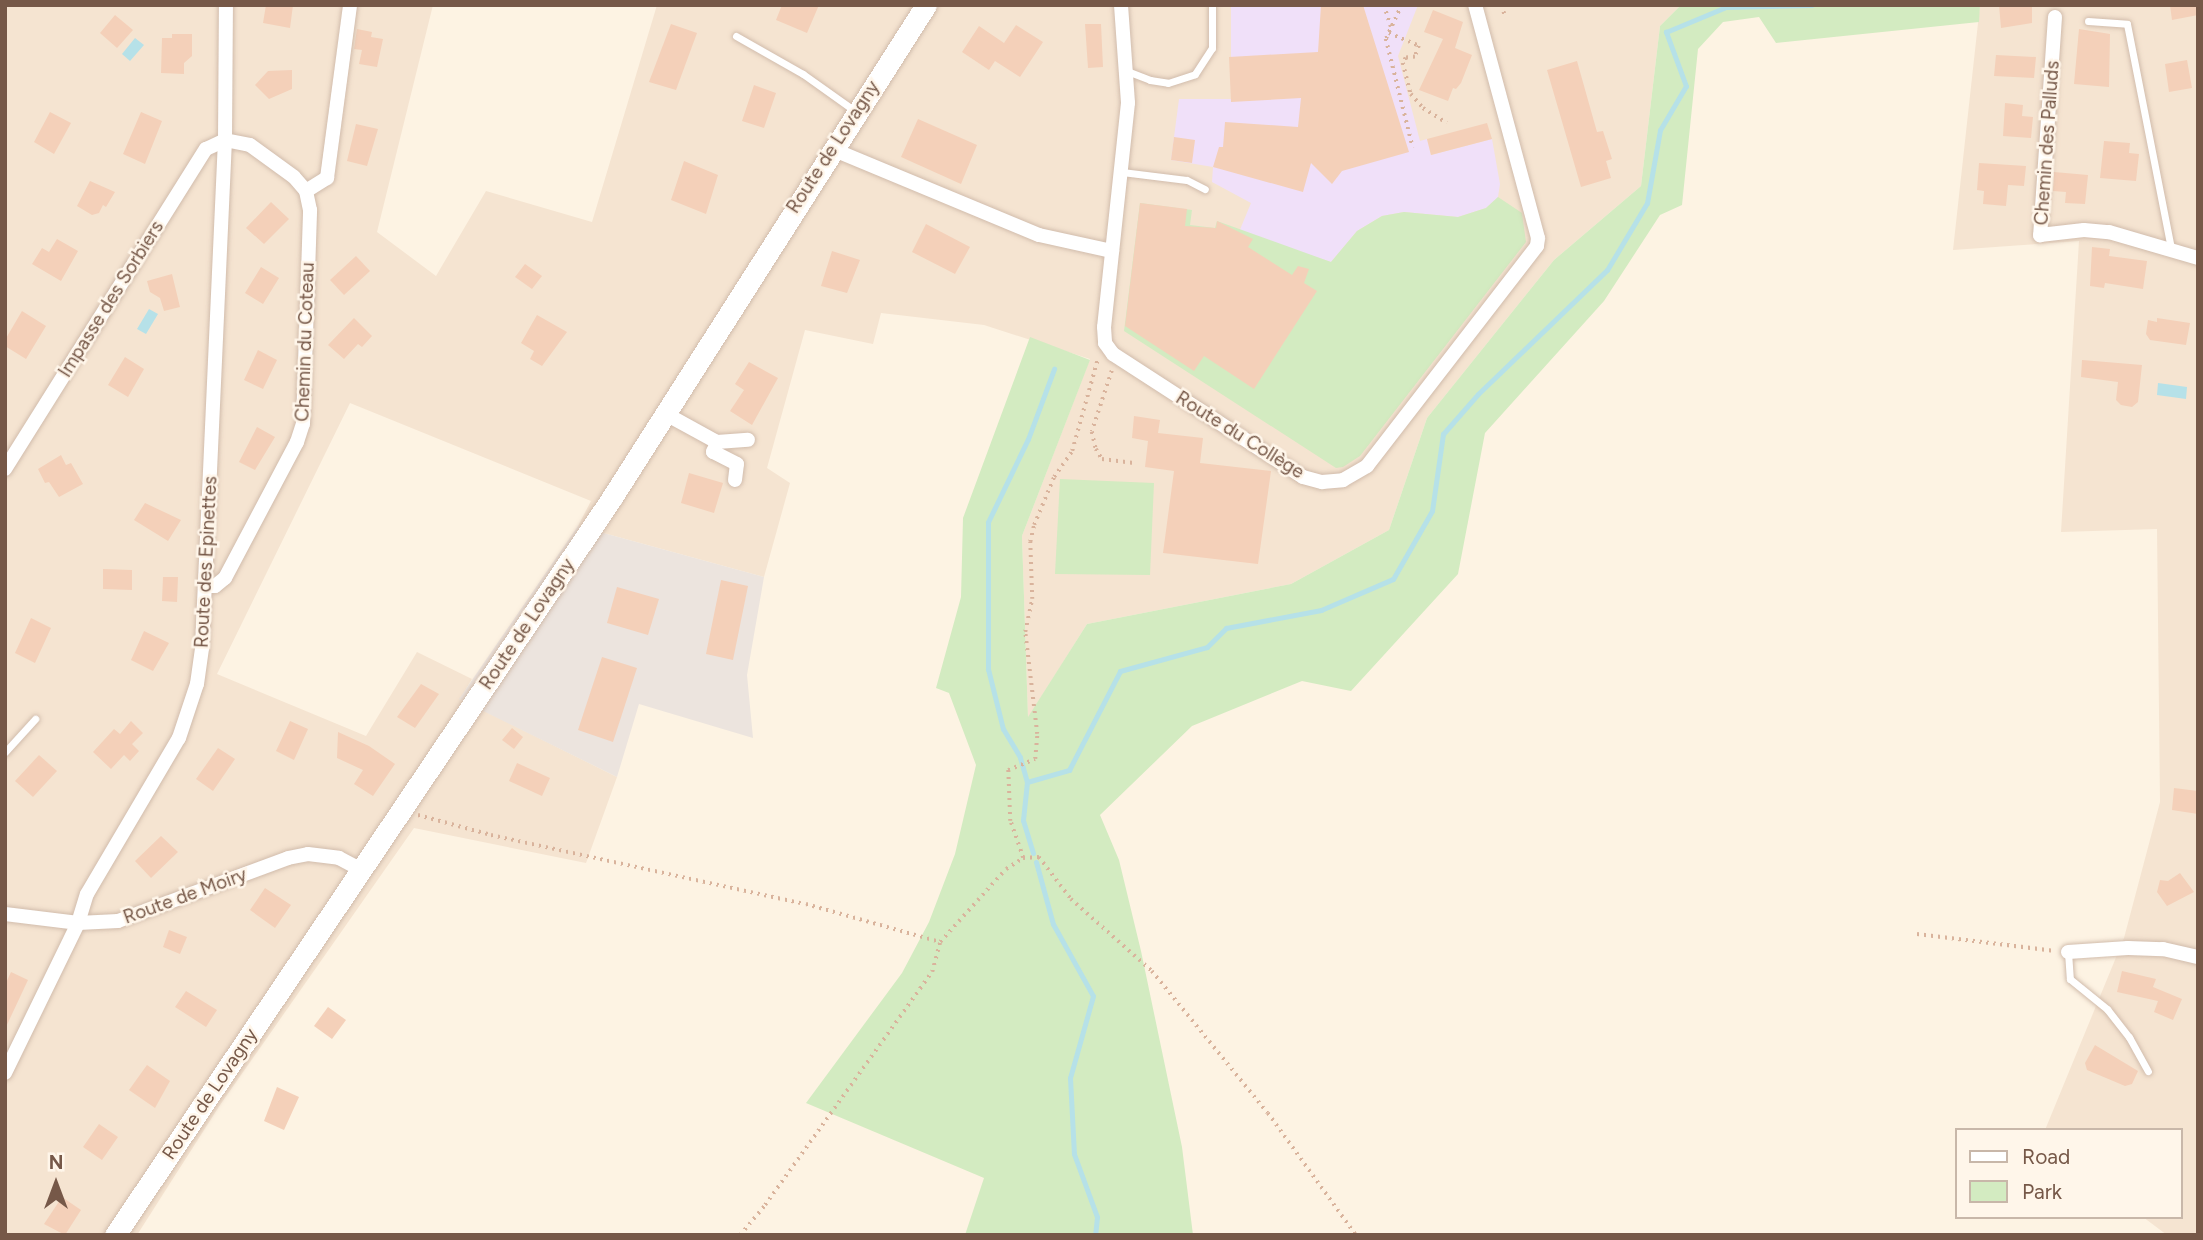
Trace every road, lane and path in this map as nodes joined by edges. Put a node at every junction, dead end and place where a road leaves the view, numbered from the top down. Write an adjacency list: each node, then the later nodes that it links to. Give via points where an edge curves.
1 (226, 5): 18 (street, Route des Epinettes)
2 (350, 5): 23 (street, via 329,170 323,181)
3 (926, 5): 16 (main road, Route de Lovagny)
4 (1121, 5): 15 (street)
5 (1212, 5): 15 (lane, via 1212,48 1195,74 1168,83)
6 (1384, 5): 13 (path)
7 (1402, 5): 13 (path)
8 (1475, 5): 27 (street, Route du Collège, via 1538,242 1367,466 1352,477 1333,482 1303,477)
9 (1502, 5): 10 (path)
10 (1505, 16)
11 (2055, 17): 24 (street, Chemin des Palluds, via 2040,235 2096,230)
12 (2088, 21): 24 (lane, via 2127,24)
13 (1390, 31): 17 (path, via 1419,46 1415,57 1403,62 1411,94); 19 (path, via 1386,39)
14 (736, 36): 16 (lane)
15 (1128, 71): 21 (street)
16 (856, 111): 20 (main road, Route de Lovagny)
17 (1447, 123)
18 (225, 140): 23 (street, via 258,150); 32 (street, Impasse des Sorbiers, via 211,145 200,157); 34 (street, Route des Epinettes)
19 (1413, 148)
20 (832, 149): 25 (street, via 1039,234); 28 (main road, Route de Lovagny)
21 (1122, 172): 22 (lane, via 1187,180); 25 (street)
22 (1205, 189)
23 (306, 191): 34 (street, Chemin du Coteau, via 310,211 303,424 225,578 215,586)
24 (2171, 249): 26 (street, Chemin des Palluds)
25 (1112, 251): 27 (street, via 1103,333)
26 (2198, 258)
27 (1112, 351): 31 (path, via 1092,432 1102,459); 38 (path, via 1098,356 1072,451 1054,477 1032,532 1032,605 1025,632 1037,734 1035,759 1008,770 1010,821)
28 (664, 414): 30 (street); 37 (main road, Route de Lovagny)
29 (748, 440): 30 (street)
30 (717, 442): 33 (street, via 713,453 737,464)
31 (1134, 463)
32 (5, 469)
33 (735, 480)
34 (205, 586): 41 (street, Route des Epinettes, via 200,666 186,720 87,894)
35 (35, 719): 36 (lane)
36 (5, 752)
37 (403, 809): 39 (main road, Route de Lovagny); 43 (path, via 491,835 806,904)
38 (1023, 858): 43 (path, via 989,886); 50 (path, via 1039,857 1071,899 1152,971 1268,1113)
39 (360, 869): 41 (street, Route de Moiry, via 329,855 296,856 131,917); 48 (main road, Route de Lovagny)
40 (5, 914): 41 (street, Route de Moiry)
41 (78, 923): 47 (street, Route des Epinettes)
42 (1917, 934): 44 (path)
43 (940, 943): 49 (path, via 932,972)
44 (2068, 952): 45 (street, via 2163,949); 46 (lane, via 2070,979 2108,1009)
45 (2198, 957)
46 (2148, 1071)
47 (5, 1073)
48 (115, 1235)
49 (740, 1235)
50 (1356, 1235)

